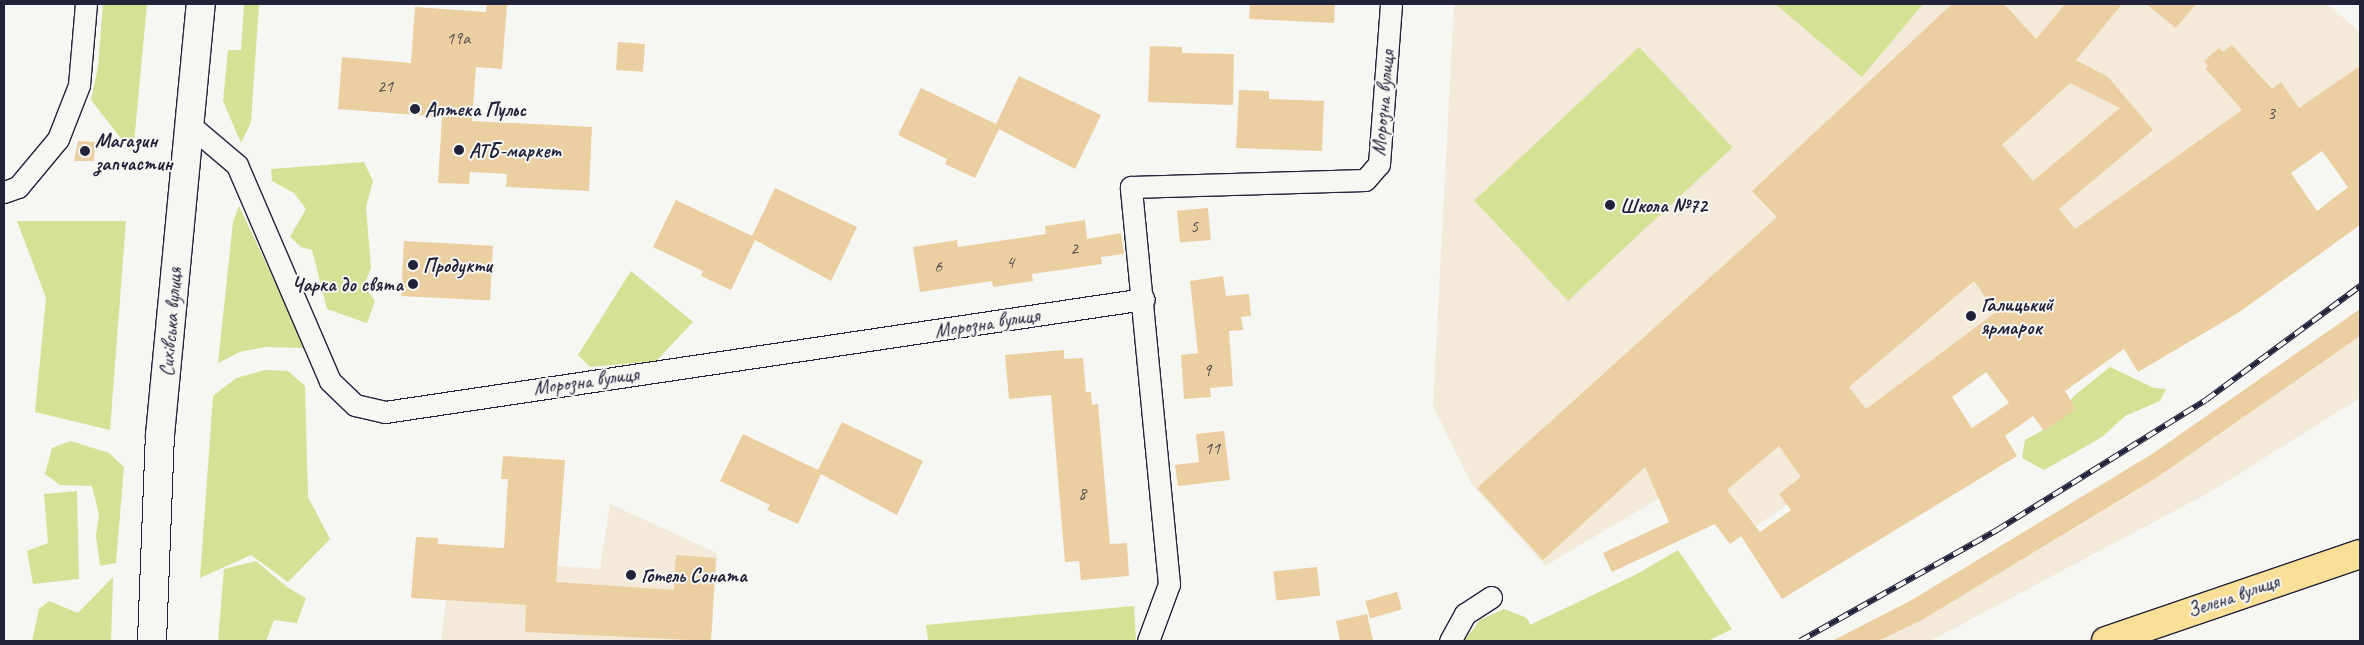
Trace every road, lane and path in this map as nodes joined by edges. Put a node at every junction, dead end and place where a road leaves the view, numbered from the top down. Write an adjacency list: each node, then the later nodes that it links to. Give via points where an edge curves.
1 (86, 4): 5 (street, via 79,85 58,139 18,187)
2 (201, 4): 4 (main road, Сихівська вулиця)
3 (1391, 4): 6 (street, Морозна вулиця, via 1379,164 1364,180 1131,186)
4 (191, 126): 6 (street, Морозна вулиця, via 237,165 330,381 355,405 385,412); 9 (main road, Сихівська вулиця, via 160,435)
5 (4, 192)
6 (1144, 299): 10 (street, Морозна вулиця, via 1169,584)
7 (2360, 554): 12 (main road, Зелена вулиця)
8 (1491, 597): 11 (street, via 1465,614)
9 (152, 641)
10 (1148, 641)
11 (1450, 641)
12 (2106, 641)

